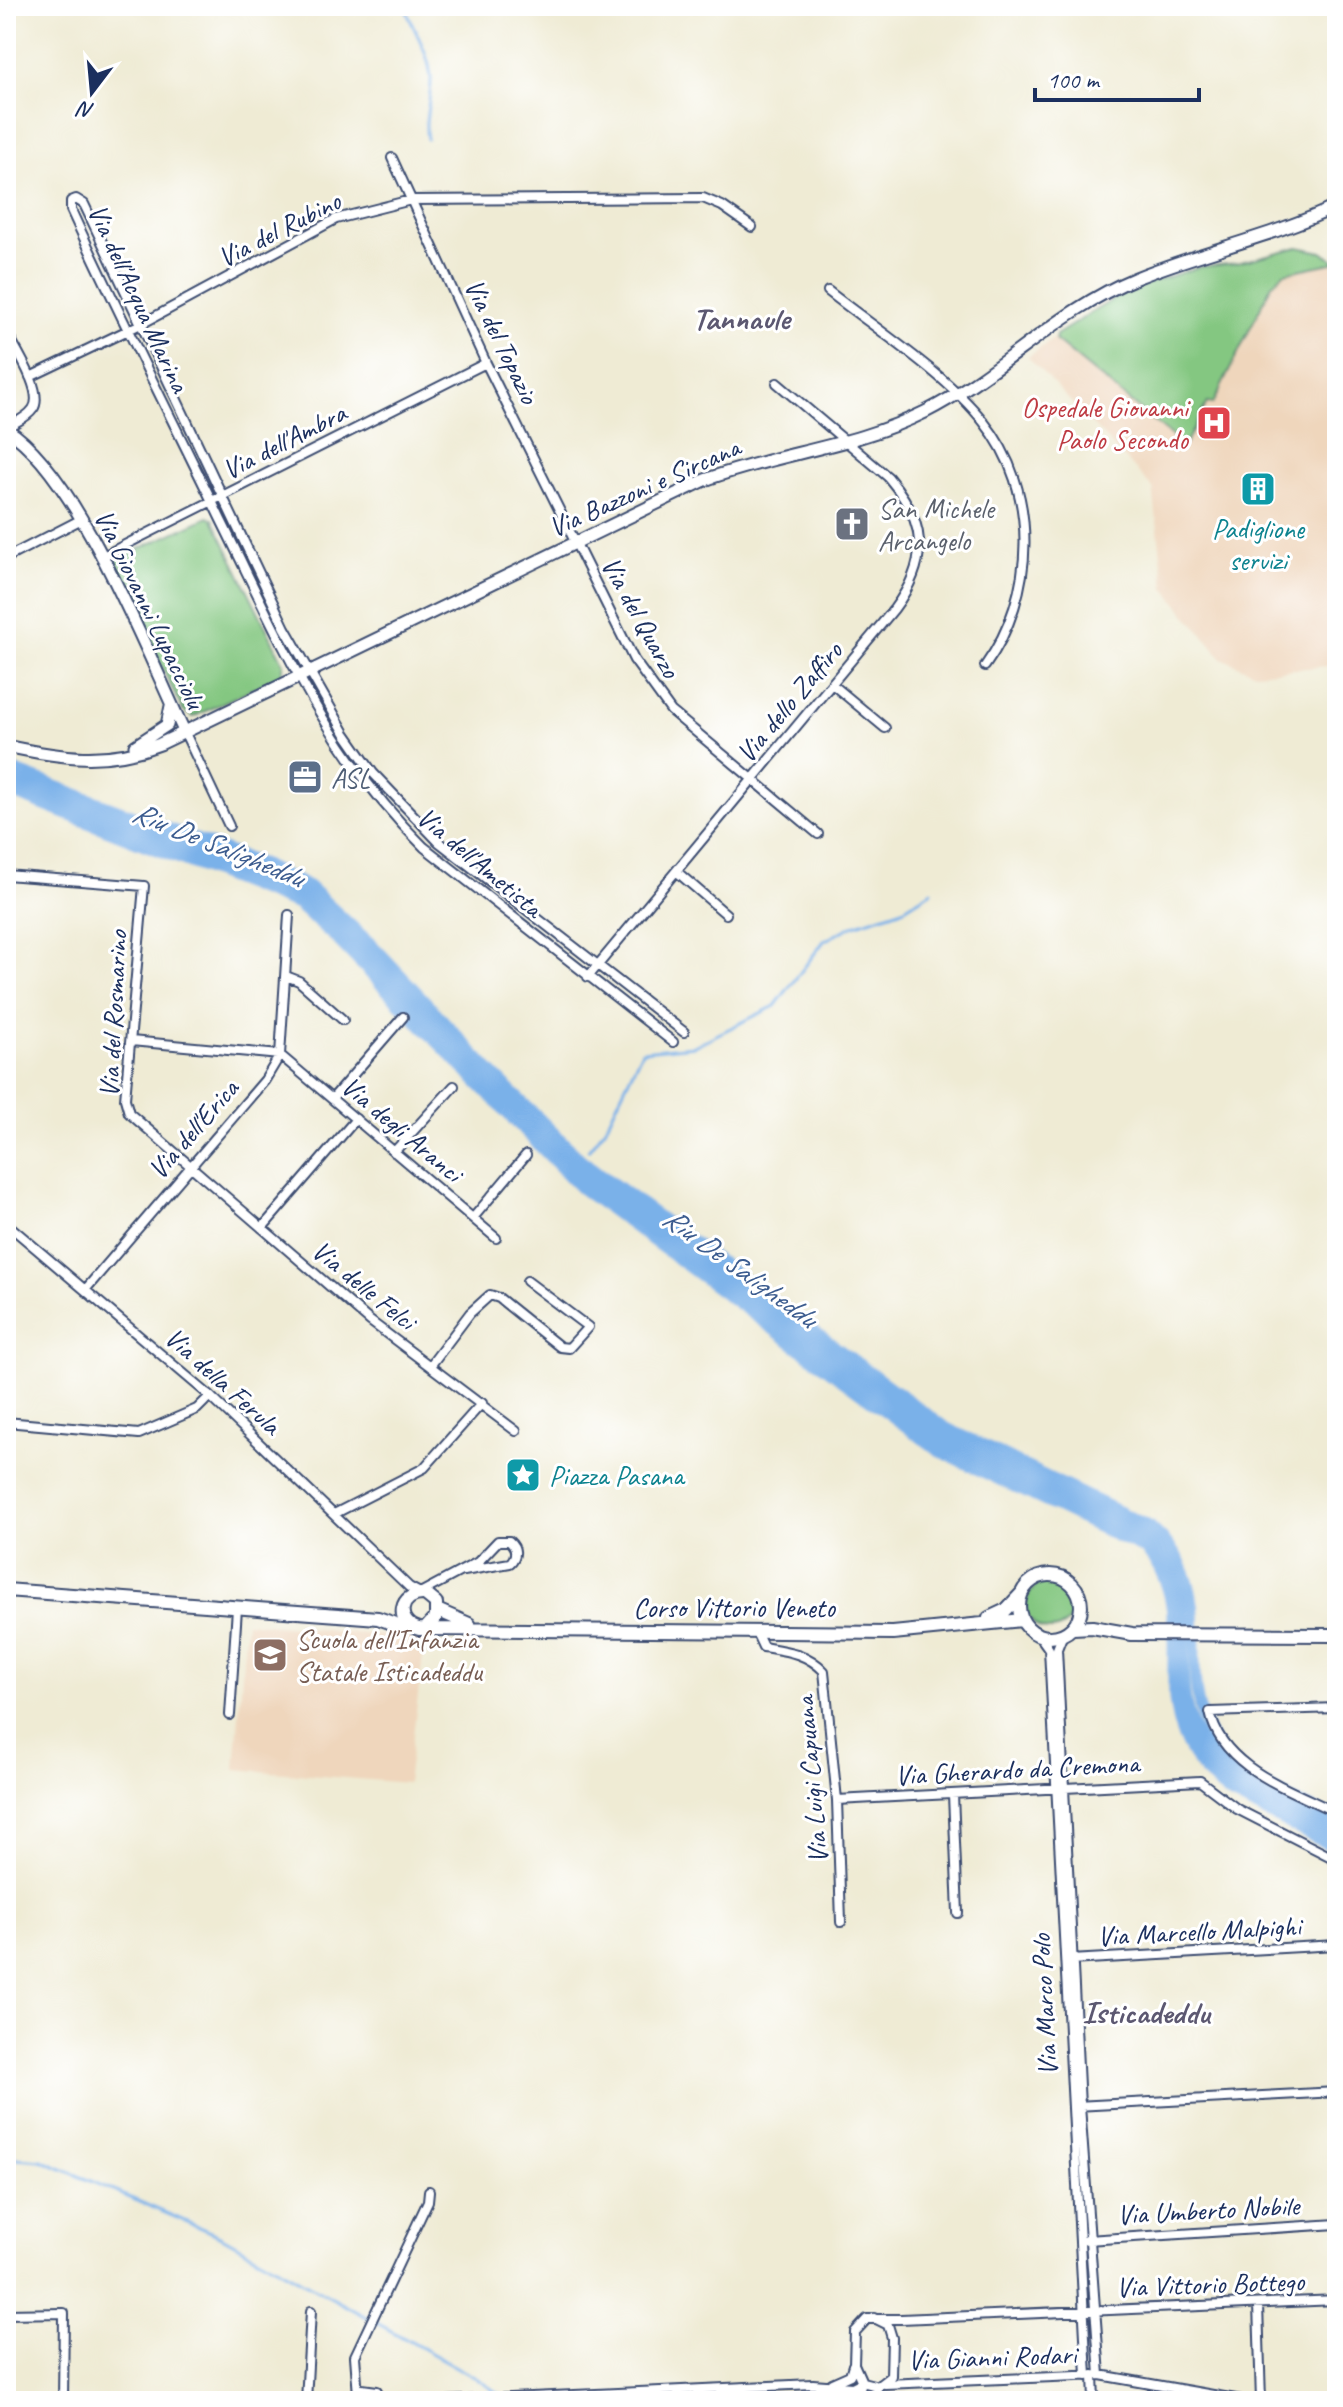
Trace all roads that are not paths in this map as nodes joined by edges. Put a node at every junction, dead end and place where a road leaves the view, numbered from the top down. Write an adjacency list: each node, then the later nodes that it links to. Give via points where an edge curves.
1 (392, 158): 2 (street, Via del Topazio)
2 (411, 200): 4 (street, Via del Rubino, via 703,198); 6 (street, Via del Rubino, via 336,219); 9 (street, Via del Topazio)
3 (1337, 206): 12 (street, Via Bazzoni e Sircana, via 1163,268 1089,301)
4 (752, 227)
5 (828, 291): 12 (street)
6 (140, 325): 7 (street, Via del Rubino); 7 (street, Via dell'Acqua Marina, via 84,204 71,201); 15 (street, Via dell'Acqua Marina)
7 (129, 330): 10 (street, Via del Rubino); 16 (street, Via dell'Acqua Marina)
8 (6, 331): 10 (street)
9 (486, 363): 15 (street, Via dell'Ambra); 18 (street, Via del Topazio, via 523,423)
10 (30, 377): 13 (street, via 36,388 33,410)
11 (777, 383): 14 (street, Via dello Zaffiro)
12 (957, 394): 14 (street, Via Bazzoni e Sircana, via 894,426); 21 (street, via 983,420 1010,467 1023,525 1025,557 1017,603 1004,640)
13 (6, 429): 17 (street, Via Giovanni Lupacciolu, via 41,459)
14 (847, 442): 18 (street, Via Bazzoni e Sircana, via 745,465); 23 (street, Via dello Zaffiro, via 904,495 920,547 909,588)
15 (225, 496): 16 (street, Via dell'Ambra); 22 (street, Via dell'Acqua Marina)
16 (212, 502): 19 (street, Via dell'Ambra); 22 (street, Via dell'Acqua Marina)
17 (80, 520): 19 (street, Via Giovanni Lupacciolu); 20 (street)
18 (575, 542): 22 (street, Via Bazzoni e Sircana); 29 (street, Via del Quarzo, via 651,687 671,711)
19 (101, 557): 24 (street, Via Giovanni Lupacciolu)
20 (6, 558)
21 (985, 666)
22 (305, 676): 26 (street, Via Bazzoni e Sircana); 36 (street, Via dell'Ametista, via 403,808); 38 (street, Via dell'Ametista, via 334,740 387,812)
23 (832, 684): 25 (street); 29 (street, Via dello Zaffiro)
24 (171, 704): 26 (street, Via Giovanni Lupacciolu); 28 (street, via 167,725)
25 (885, 728)
26 (185, 733): 28 (street, Via Bazzoni e Sircana); 30 (street, Via Giovanni Lupacciolu)
27 (6, 746): 28 (street, via 86,759)
28 (114, 758)
29 (753, 780): 31 (street, Via del Quarzo); 32 (street, Via dello Zaffiro)
30 (229, 826)
31 (818, 834)
32 (676, 871): 34 (street); 36 (street, Via dello Zaffiro)
33 (6, 875): 42 (street, Via del Rosmarino, via 144,886)
34 (726, 914)
35 (289, 915): 37 (street, Via dell'Erica)
36 (597, 966): 38 (street, Via dello Zaffiro); 41 (street, Via dell'Ametista)
37 (286, 976): 40 (street); 44 (street, Via dell'Erica)
38 (588, 977): 43 (street, Via dell'Ametista)
39 (403, 1017): 46 (street)
40 (343, 1020)
41 (684, 1032)
42 (131, 1041): 44 (street); 50 (street, Via del Rosmarino, via 125,1099 129,1113)
43 (673, 1042)
44 (280, 1055): 46 (street, Via degli Aranci); 50 (street, Via dell'Erica, via 265,1080)
45 (454, 1086): 48 (street)
46 (332, 1099): 47 (street, Via degli Aranci)
47 (356, 1119): 48 (street, Via degli Aranci); 53 (street)
48 (394, 1152): 51 (street, Via degli Aranci)
49 (526, 1155): 51 (street)
50 (189, 1167): 53 (street, Via delle Felci); 56 (street, Via dell'Erica)
51 (473, 1218): 54 (street, Via degli Aranci)
52 (6, 1223): 56 (street, Via della Ferula)
53 (262, 1228): 57 (street, Via delle Felci)
54 (496, 1238)
55 (527, 1281): 57 (street, via 588,1327 569,1348 560,1347 490,1295)
56 (85, 1290): 58 (street, Via della Ferula)
57 (430, 1366): 59 (street, Via delle Felci)
58 (210, 1396): 60 (street, via 197,1409 139,1434); 62 (street, Via della Ferula)
59 (482, 1403): 61 (street, Via delle Felci); 62 (street, via 424,1468)
60 (6, 1422)
61 (516, 1431)
62 (334, 1514): 69 (street, Via della Ferula, via 401,1581)
63 (490, 1550): 64 (street); 64 (street, via 502,1540 514,1547 510,1563); 65 (street)
64 (497, 1564): 65 (street)
65 (464, 1571): 66 (street)
66 (446, 1580): 69 (street); 71 (street)
67 (6, 1590): 72 (main road)
68 (1022, 1593): 70 (main road, via 1035,1578 1055,1575 1073,1584); 74 (main road); 75 (main road, Corso Vittorio Veneto, via 1000,1614)
69 (410, 1600): 71 (main road, Corso Vittorio Veneto); 73 (main road); 76 (main road)
70 (1082, 1604): 79 (main road, via 1093,1619); 80 (main road)
71 (437, 1607): 77 (main road, via 435,1620); 78 (main road, Corso Vittorio Veneto, via 455,1620)
72 (237, 1608): 73 (main road); 85 (street)
73 (378, 1618): 76 (main road)
74 (1022, 1620): 75 (main road, Corso Vittorio Veneto); 82 (main road)
75 (978, 1622): 81 (main road, Corso Vittorio Veneto, via 912,1632)
76 (407, 1624): 77 (main road, Corso Vittorio Veneto)
77 (427, 1627): 78 (main road, Corso Vittorio Veneto)
78 (488, 1628): 81 (main road, Corso Vittorio Veneto)
79 (1113, 1630): 80 (main road); 83 (main road)
80 (1068, 1631): 82 (main road); 86 (street, Via Marco Polo, via 1057,1645)
81 (756, 1632): 88 (street, Via Luigi Capuana, via 763,1647 798,1654 824,1671)
82 (1039, 1635): 86 (street, Via Marco Polo, via 1049,1649)
83 (1337, 1635)
84 (1337, 1708): 89 (street, via 1210,1712 1217,1733 1251,1768)
85 (230, 1715)
86 (1060, 1791): 87 (street, Via Gherardo da Cremona); 90 (street, Via Gherardo da Cremona, via 1200,1781 1237,1809); 94 (street, Via Marco Polo)
87 (953, 1795): 88 (street, Via Gherardo da Cremona); 91 (street)
88 (837, 1800): 92 (street, Via Luigi Capuana)
89 (1337, 1813)
90 (1337, 1860)
91 (958, 1913)
92 (841, 1922)
93 (1337, 1945): 94 (street, Via Marcello Malpighi)
94 (1068, 1960): 96 (street, Via Marco Polo)
95 (1337, 2092): 96 (street)
96 (1076, 2106): 99 (street, Via Marco Polo)
97 (429, 2191): 111 (street, via 362,2336)
98 (1337, 2224): 99 (street, Via Umberto Nobile)
99 (1086, 2240): 103 (street, Via Marco Polo); 104 (street, Via Marco Polo)
100 (1337, 2300): 101 (street, Via Vittorio Bottego)
101 (1258, 2304): 104 (street, Via Vittorio Bottego); 130 (street)
102 (311, 2311): 122 (street)
103 (1085, 2311): 104 (street, Via Vittorio Bottego); 107 (street, Via Vittorio Bottego); 110 (street, Via Marco Polo)
104 (1095, 2311): 110 (street, Via Marco Polo)
105 (6, 2314): 121 (street, via 64,2313)
106 (874, 2318): 107 (street, Via Vittorio Bottego); 108 (street); 109 (street, via 859,2324 855,2332)
107 (901, 2319): 108 (street)
108 (891, 2331): 114 (street, via 892,2368)
109 (854, 2364): 112 (street); 113 (street, via 850,2375)
110 (1093, 2375): 114 (street, Via Gianni Rodari); 128 (street, Via Marco Polo); 129 (street, Via Gianni Rodari)
111 (355, 2381): 115 (street); 116 (street)
112 (862, 2382): 113 (street, Via Gianni Rodari, via 852,2387); 114 (street, Via Gianni Rodari); 126 (street)
113 (832, 2384): 119 (street, Via Gianni Rodari); 125 (street)
114 (882, 2385): 127 (street)
115 (366, 2388): 116 (street); 117 (street)
116 (358, 2398)
117 (380, 2398): 123 (street)
118 (470, 2400): 119 (street, Via Gianni Rodari); 124 (street, Via Gianni Rodari)
119 (487, 2400)
120 (1337, 2400): 131 (street)
121 (63, 2401)
122 (306, 2401)
123 (392, 2401)
124 (446, 2401)
125 (849, 2401)
126 (857, 2401)
127 (865, 2401)
128 (1094, 2401)
129 (1247, 2401)
130 (1261, 2401)
131 (1312, 2401)

